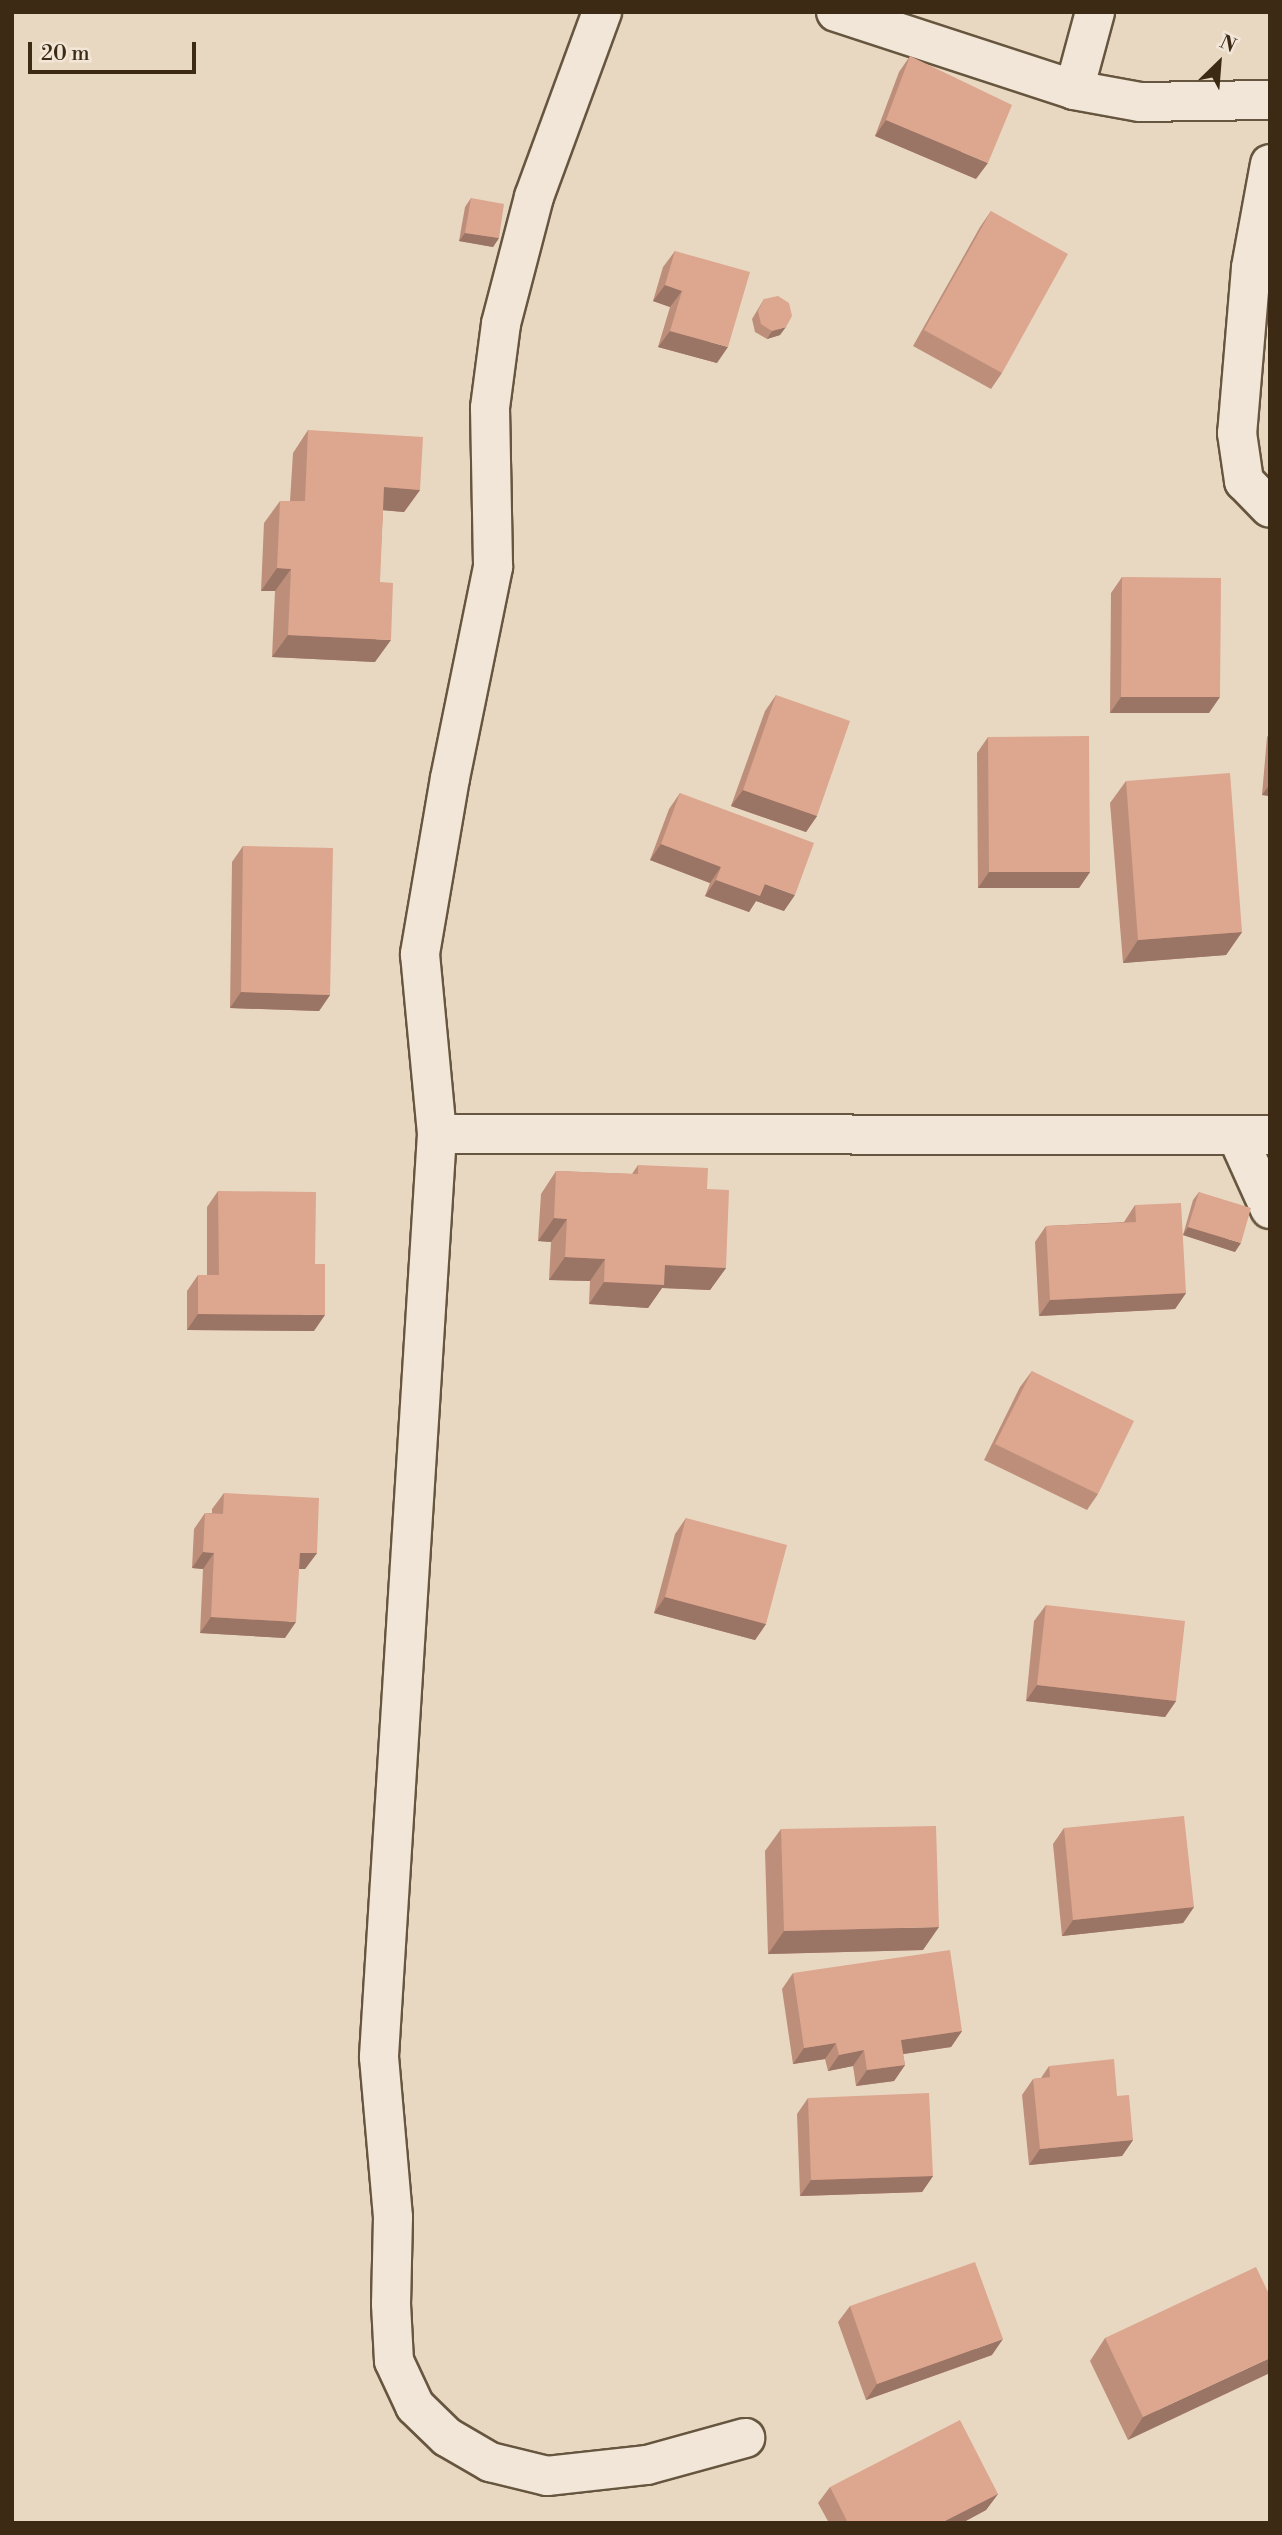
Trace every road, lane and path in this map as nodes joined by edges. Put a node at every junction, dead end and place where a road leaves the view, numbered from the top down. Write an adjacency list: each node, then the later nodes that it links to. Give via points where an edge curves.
1 (602, 12): 8 (street, via 534,197 501,324 490,408 493,567 420,954)
2 (836, 12): 4 (street)
3 (1095, 12): 4 (street)
4 (1074, 90): 5 (street, via 1140,102)
5 (1270, 100)
6 (1270, 164): 7 (street, via 1251,268 1237,433 1244,481)
7 (1270, 508)
8 (437, 1134): 9 (street); 11 (street, via 379,2057 393,2217 394,2361 415,2406 447,2437 489,2462 547,2476 647,2465)
9 (1253, 1135): 10 (street)
10 (1270, 1209)
11 (745, 2438)

